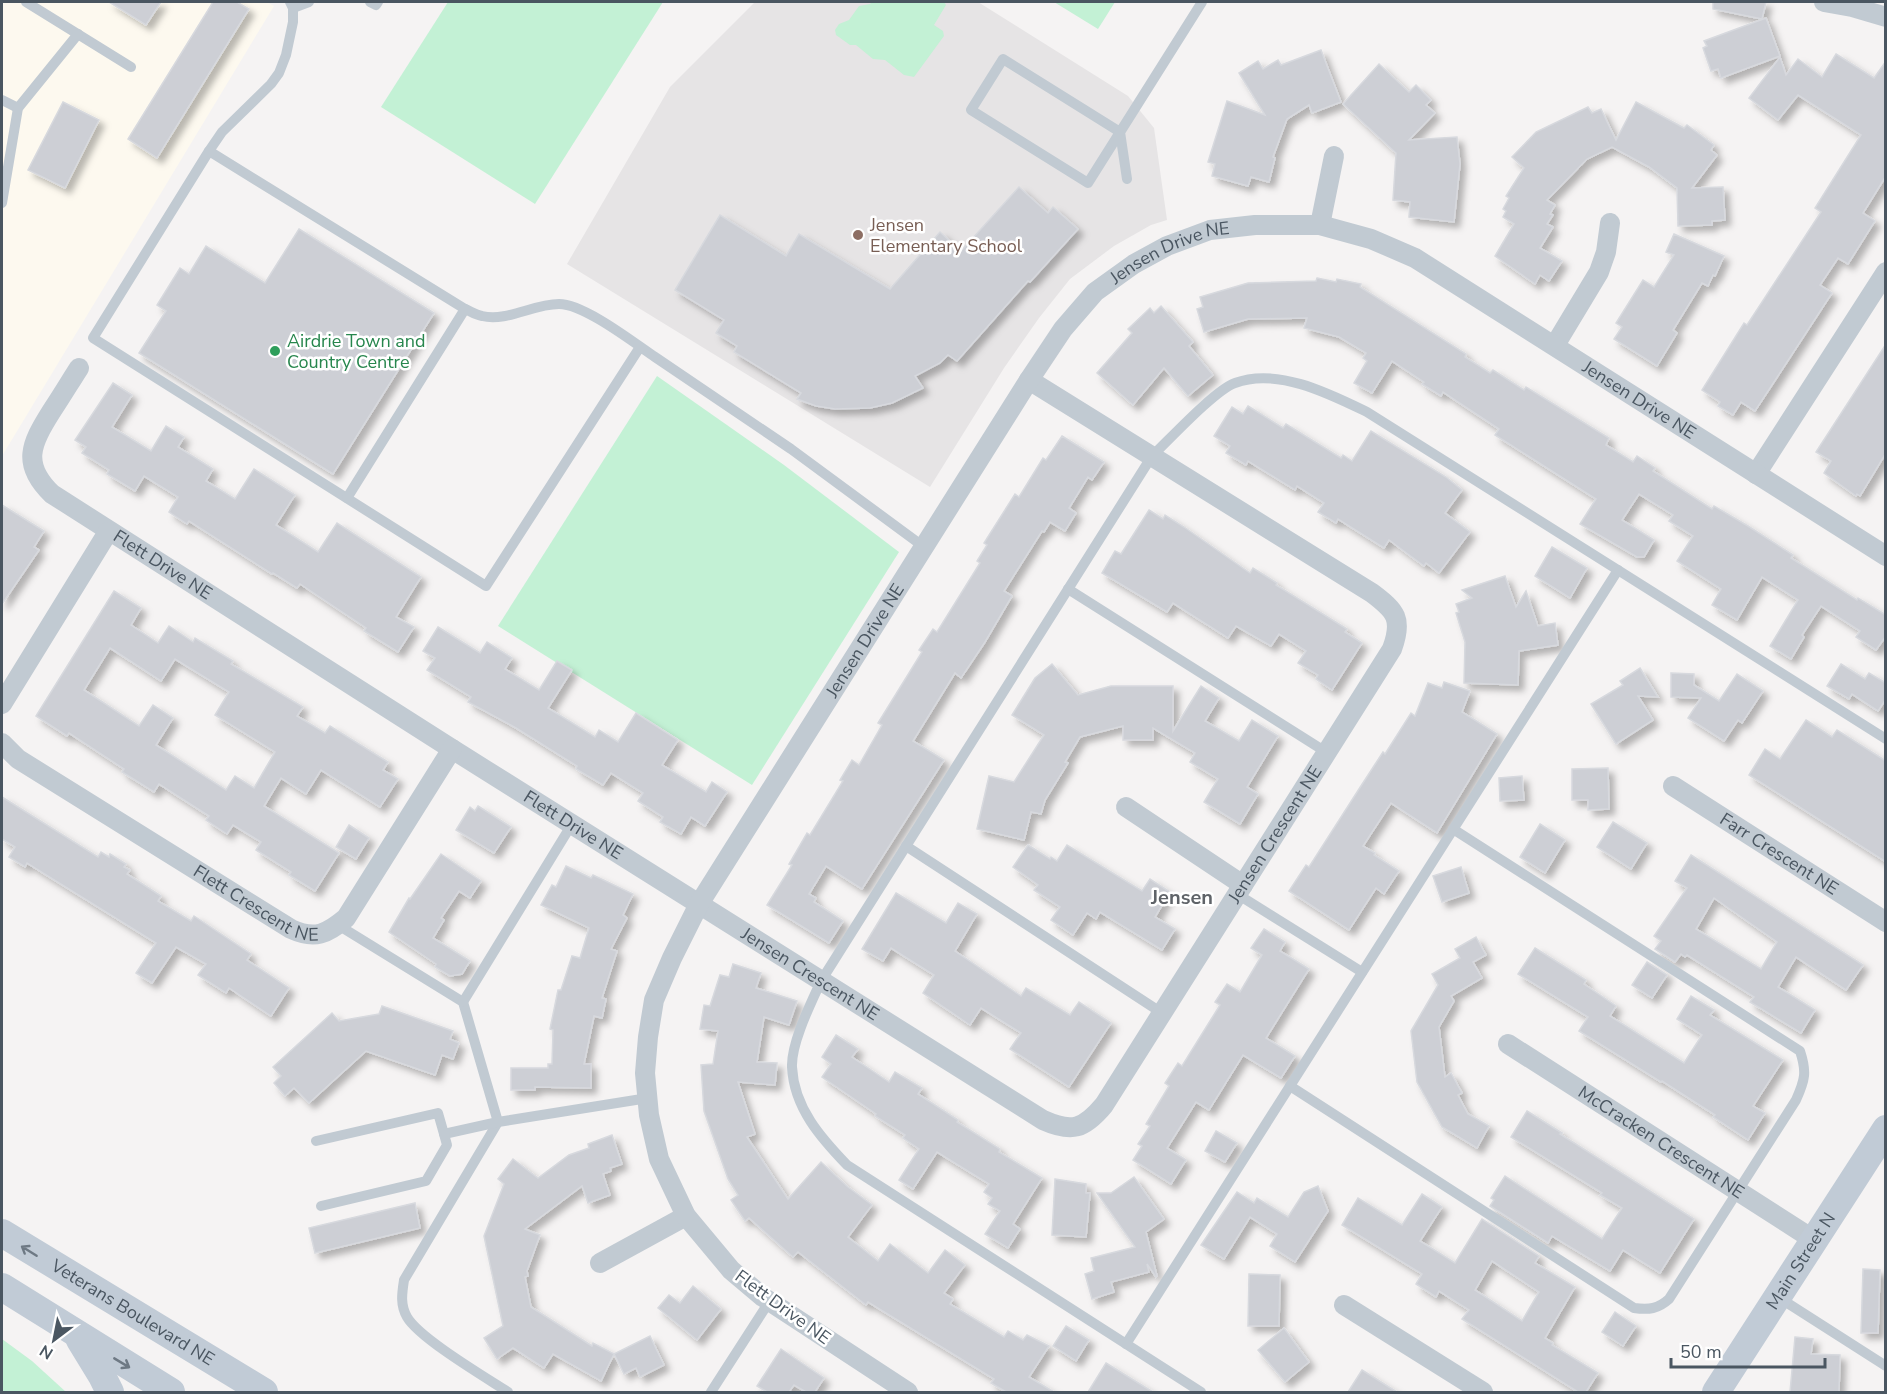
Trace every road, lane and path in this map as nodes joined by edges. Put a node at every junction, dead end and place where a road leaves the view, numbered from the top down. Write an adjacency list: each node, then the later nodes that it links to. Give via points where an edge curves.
1 (26, 2): 9 (lane)
2 (309, 2): 7 (lane)
3 (370, 2): 4 (lane)
4 (378, 2)
5 (1202, 2): 13 (lane)
6 (1824, 2): 8 (street)
7 (291, 5): 14 (lane, via 290,39 279,73 222,132)
8 (1886, 17)
9 (78, 34): 10 (lane); 12 (lane)
10 (131, 67)
11 (2, 100): 12 (lane)
12 (18, 108): 17 (lane)
13 (1120, 132): 13 (lane, via 1088,183 971,110 1003,59); 16 (lane)
14 (209, 151): 21 (lane); 28 (lane, via 93,338)
15 (1334, 156): 19 (street)
16 (1127, 179)
17 (2, 204)
18 (1610, 222): 22 (street, via 1599,272)
19 (1320, 225): 22 (street, Jensen Drive NE, via 1371,239 1415,258); 25 (street, Jensen Drive NE, via 1255,225 1210,231 1167,246 1095,292 1063,329)
20 (1886, 272): 27 (street)
21 (465, 309): 23 (lane, via 492,317 566,304); 28 (lane)
22 (1555, 345): 27 (street, Jensen Drive NE)
23 (640, 346): 28 (lane, via 486,586); 30 (lane, via 791,449)
24 (79, 368): 29 (street, Flett Drive NE, via 38,434 32,448 32,464 39,482 52,494)
25 (1029, 380): 26 (street, Jensen Crescent NE); 30 (street, Jensen Drive NE)
26 (1152, 456): 32 (lane, via 1234,383 1284,380 1327,393 1367,412); 33 (lane); 38 (street, Jensen Crescent NE, via 1372,593 1397,617 1398,633 1392,649)
27 (1756, 474): 31 (street, Jensen Drive NE)
28 (347, 498)
29 (108, 532): 34 (street); 37 (street, Flett Drive NE)
30 (924, 547): 45 (street, Jensen Drive NE)
31 (1886, 556)
32 (1618, 570): 35 (lane); 42 (lane)
33 (1068, 589): 38 (lane); 43 (lane)
34 (2, 704)
35 (1886, 739)
36 (2, 743): 47 (street, Flett Crescent NE, via 18,759 291,929 305,935 319,934)
37 (452, 749): 41 (street, Flett Drive NE); 47 (street, Flett Crescent NE)
38 (1326, 752): 44 (street, Jensen Crescent NE)
39 (1673, 786): 46 (street, Farr Crescent NE)
40 (1126, 807): 44 (street)
41 (572, 824): 45 (street, Flett Drive NE); 50 (lane)
42 (1453, 829): 48 (lane); 59 (lane, via 1800,1051 1805,1080)
43 (906, 846): 49 (lane); 51 (lane)
44 (1240, 889): 48 (lane); 51 (street, Jensen Crescent NE)
45 (699, 904): 49 (street, Jensen Crescent NE); 54 (street, Flett Drive NE, via 654,1000 645,1073)
46 (1886, 922)
47 (338, 925): 50 (lane)
48 (1362, 972): 53 (lane)
49 (821, 981): 51 (street, Jensen Crescent NE, via 1060,1128 1076,1128 1092,1120); 70 (lane, via 800,1028 792,1066 800,1105 823,1140 847,1165)
50 (464, 1002): 55 (lane)
51 (1162, 1013)
52 (1508, 1044): 59 (street, McCracken Crescent NE)
53 (1290, 1086): 59 (lane, via 1634,1308 1661,1307 1669,1299); 70 (lane)
54 (648, 1098): 55 (lane); 61 (street, Flett Drive NE, via 659,1159)
55 (498, 1122): 57 (lane); 76 (lane, via 404,1280 401,1299 407,1317 418,1331)
56 (1886, 1129): 63 (main road, Main Street N, via 1872,1159)
57 (444, 1134): 58 (lane, via 438,1113); 60 (lane, via 447,1146 426,1181)
58 (315, 1141)
59 (1738, 1191): 63 (street, McCracken Crescent NE)
60 (321, 1206)
61 (686, 1216): 64 (street); 67 (street, Flett Drive NE, via 731,1270)
62 (2, 1233): 75 (main road, Veterans Boulevard NE, one-way to 62)
63 (1814, 1240): 66 (main road, Main Street N)
64 (600, 1263)
65 (2, 1287): 69 (main road)
66 (1778, 1297): 71 (lane); 80 (main road, Main Street N)
67 (769, 1302): 72 (street, Flett Drive NE); 77 (lane)
68 (1344, 1305): 79 (street)
69 (78, 1336): 73 (main road); 74 (main road, one-way to 74)
70 (1126, 1344): 78 (lane)
71 (1886, 1366)
72 (897, 1389)
73 (110, 1392)
74 (171, 1392)
75 (264, 1392)
76 (508, 1392)
77 (711, 1392)
78 (1201, 1392)
79 (1483, 1392)
80 (1716, 1392)

